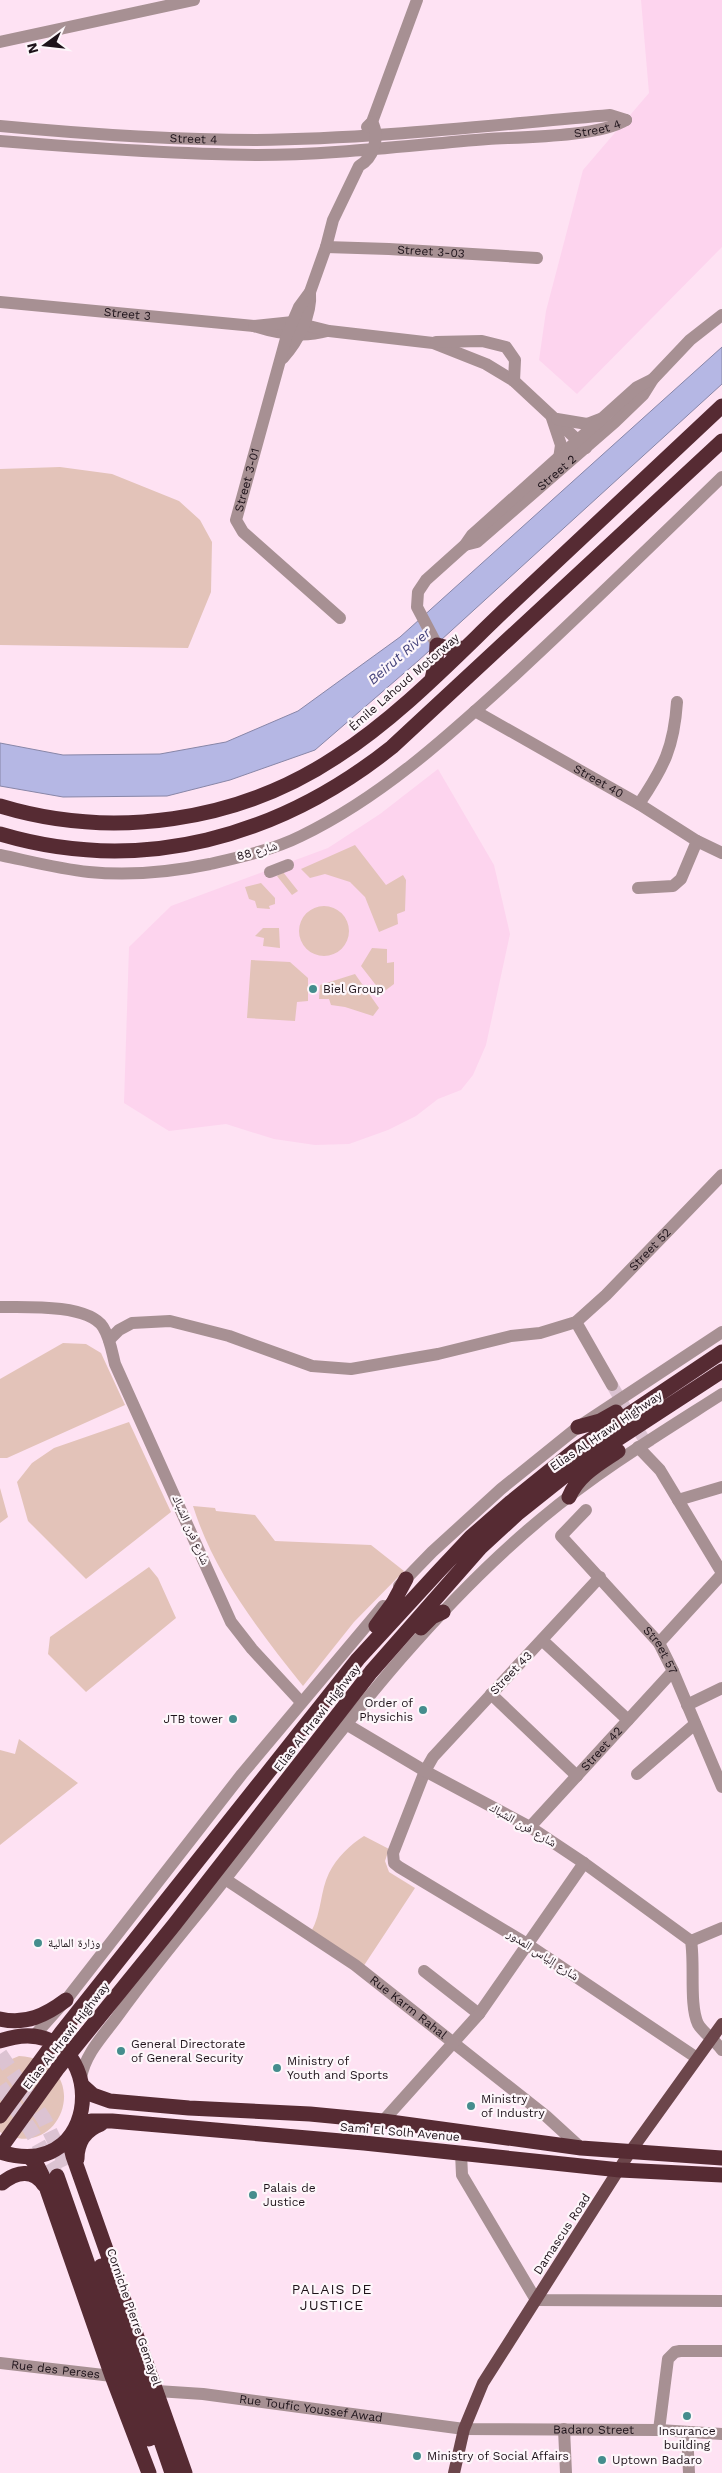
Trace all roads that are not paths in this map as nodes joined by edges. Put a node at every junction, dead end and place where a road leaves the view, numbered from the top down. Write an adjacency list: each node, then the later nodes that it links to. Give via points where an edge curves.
1 (194, 0): 3 (street)
2 (417, 0): 4 (street)
3 (0, 42)
4 (372, 122): 7 (street); 8 (street)
5 (0, 126): 6 (street, Street 4)
6 (50, 131): 9 (street, Street 4); 12 (street)
7 (377, 135): 8 (street, Street 4); 14 (street); 14 (street, Street 4, via 610,115 626,120 615,127 558,134)
8 (360, 136): 10 (street, Street 4); 13 (street)
9 (171, 138): 10 (street, Street 4); 15 (street)
10 (256, 140): 16 (street)
11 (0, 141): 12 (street, Street 4)
12 (48, 145): 15 (street, Street 4)
13 (357, 150): 14 (street, Street 4); 16 (street, Street 4); 17 (street)
14 (373, 150): 17 (street, via 366,162)
15 (169, 152): 16 (street, Street 4)
16 (259, 155)
17 (359, 166): 18 (street, via 333,220)
18 (326, 247): 19 (street, Street 3-03); 22 (street, via 310,292 299,306)
19 (537, 258)
20 (0, 302): 23 (street, Street 3)
21 (722, 315): 29 (street, via 690,340)
22 (298, 322): 23 (street); 24 (street); 25 (street)
23 (254, 326): 25 (street)
24 (329, 331): 25 (street); 27 (street)
25 (293, 335): 39 (street, Street 3-01, via 282,359 237,524)
26 (486, 342): 27 (street); 28 (street); 30 (street, via 506,347 513,355)
27 (433, 343): 28 (street)
28 (478, 360): 30 (street)
29 (653, 379): 32 (street, Street 2, via 637,387); 35 (street, via 643,394)
30 (514, 381): 33 (street)
31 (722, 406): 41 (highway, Émile Lahoud Motorway)
32 (607, 416): 33 (street, via 587,424); 35 (street, Street 2)
33 (552, 417): 35 (street); 36 (street, via 561,445)
34 (722, 441): 47 (highway, via 392,747 313,801 239,832 161,848 74,849)
35 (583, 444): 36 (street, Street 2); 38 (street, Street 2, via 478,542)
36 (559, 459): 38 (street, Street 2, via 472,535)
37 (722, 477): 44 (street, شارع 88)
38 (465, 546): 40 (street, Street 2, via 421,585 416,599 419,614)
39 (340, 618)
40 (437, 645): 41 (highway); 42 (highway)
41 (465, 648): 42 (highway, Émile Lahoud Motorway)
42 (432, 679): 46 (highway, Émile Lahoud Motorway, via 380,725 320,768 234,805 186,817 127,823 52,818)
43 (677, 702): 45 (street, via 675,732 666,759)
44 (475, 711): 45 (street, Street 40); 50 (street, شارع 88, via 408,770 371,796 282,844 186,869 132,874 89,872)
45 (639, 804): 48 (street, Street 40)
46 (0, 806)
47 (0, 834)
48 (697, 841): 49 (street, Street 40); 53 (street, via 681,879 673,886)
49 (722, 853)
50 (0, 855)
51 (288, 865): 52 (street)
52 (270, 872)
53 (638, 888)
54 (722, 1176): 56 (street, Street 52)
55 (0, 1307): 58 (street, via 82,1313 102,1326)
56 (576, 1322): 58 (street, via 540,1334 511,1336 438,1354 351,1369 312,1366 229,1336 170,1321 132,1323); 62 (street)
57 (722, 1332): 65 (street, Elias Al Hrawi Highway)
58 (108, 1340): 82 (street, شارع فرن الشباك, via 115,1364 231,1622)
59 (722, 1352): 61 (highway, Elias Al Hrawi Highway)
60 (722, 1371): 64 (highway, Elias Al Hrawi Highway)
61 (678, 1380): 65 (highway, via 649,1391 600,1421); 77 (highway, Elias Al Hrawi Highway, via 574,1451 511,1502 437,1572)
62 (612, 1385)
63 (722, 1394): 66 (street)
64 (667, 1407): 68 (highway, via 651,1426 576,1482); 79 (highway, Elias Al Hrawi Highway, via 581,1464 517,1514 480,1548)
65 (578, 1427): 73 (street, Elias Al Hrawi Highway, via 500,1489)
66 (644, 1448): 68 (street); 69 (street)
67 (722, 1487): 69 (street)
68 (569, 1496): 74 (street, via 467,1586)
69 (678, 1500): 71 (street)
70 (586, 1510): 72 (street, Street 57, via 561,1536)
71 (722, 1573): 76 (street)
72 (600, 1577): 75 (street, Street 43); 76 (street, Street 57)
73 (406, 1579): 77 (highway); 82 (street, Elias Al Hrawi Highway)
74 (443, 1612): 79 (highway, via 432,1617); 85 (street)
75 (542, 1640): 81 (street, Street 43); 84 (street)
76 (659, 1643): 78 (street, Street 57)
77 (358, 1659): 112 (highway, Elias Al Hrawi Highway, via 61,2033)
78 (674, 1671): 83 (street, Street 57); 84 (street, Street 42)
79 (371, 1672): 117 (highway, Elias Al Hrawi Highway, via 58,2068)
80 (722, 1688): 83 (street)
81 (491, 1694): 87 (street, Street 43, via 444,1744); 89 (street)
82 (302, 1702): 99 (street, Elias Al Hrawi Highway)
83 (687, 1705): 86 (street, Street 57)
84 (628, 1720): 89 (street, Street 42)
85 (346, 1724): 87 (street, شارع فرن الشباك); 94 (street)
86 (695, 1724): 88 (street); 90 (street, Street 57)
87 (425, 1771): 91 (street, شارع فرن الشباك); 92 (street, Street 43)
88 (637, 1774)
89 (577, 1776): 91 (street, Street 42)
90 (722, 1786)
91 (530, 1827): 93 (street, شارع فرن الشباك)
92 (393, 1853): 97 (street, شارع إلياس المدور, via 393,1860 399,1867)
93 (584, 1863): 96 (street, شارع فرن الشباك); 97 (street)
94 (225, 1879): 107 (street, Rue Karm Rahal, via 355,1965); 109 (street, via 151,1970)
95 (722, 1928): 96 (street)
96 (692, 1941): 106 (street, via 695,2016 700,2026)
97 (527, 1944): 100 (street); 110 (street, شارع إلياس المدور)
98 (424, 1971): 100 (street)
99 (66, 2000): 101 (street, Elias Al Hrawi Highway); 102 (highway, via 31,2020)
100 (479, 2014): 107 (street)
101 (53, 2015): 104 (street, Elias Al Hrawi Highway); 109 (street, via 55,2030 63,2043 70,2050)
102 (0, 2020)
103 (722, 2024): 106 (main road, Damascus Road)
104 (34, 2036): 105 (highway); 111 (highway, via 63,2050 74,2063)
105 (4, 2037)
106 (714, 2038): 108 (street); 110 (main road, Damascus Road)
107 (453, 2044): 114 (street); 116 (street, Rue Karm Rahal, via 546,2116)
108 (722, 2050)
109 (90, 2055): 111 (street, via 83,2068)
110 (697, 2058): 118 (main road, Damascus Road)
111 (82, 2082): 114 (highway, Sami El Solh Avenue, via 93,2095 110,2101); 115 (highway, via 84,2100)
112 (0, 2116)
113 (112, 2121): 115 (highway, Sami El Solh Avenue, via 90,2121); 119 (highway, Sami El Solh Avenue); 123 (highway, via 90,2129 80,2141)
114 (383, 2121): 116 (highway, Sami El Solh Avenue)
115 (74, 2130): 120 (highway, via 52,2150); 123 (highway)
116 (581, 2148): 118 (highway, Sami El Solh Avenue)
117 (0, 2150): 120 (highway)
118 (630, 2152): 121 (highway, Sami El Solh Avenue); 122 (main road, Damascus Road)
119 (461, 2153): 122 (highway, Sami El Solh Avenue); 127 (street, via 462,2175)
120 (27, 2157): 125 (highway); 126 (highway, via 40,2170)
121 (722, 2158)
122 (620, 2170): 124 (highway, Sami El Solh Avenue); 127 (main road, Damascus Road)
123 (68, 2174): 126 (highway, via 72,2167 55,2168 49,2173); 132 (highway); 139 (highway, Corniche Pierre Gemayel); 140 (highway, Corniche Pierre Gemayel)
124 (722, 2175)
125 (1, 2180): 126 (highway, via 24,2173 38,2177)
126 (46, 2189): 131 (highway)
127 (536, 2300): 128 (street); 133 (main road, Damascus Road, via 483,2383)
128 (722, 2301)
129 (722, 2351): 135 (street, via 680,2351 668,2359)
130 (0, 2363): 131 (street, Rue des Perses)
131 (112, 2376): 138 (highway)
132 (157, 2391): 133 (street, Rue Toufic Youssef Awad, via 203,2394); 141 (highway)
133 (464, 2428): 134 (street, Badaro Street); 142 (main road, Damascus Road)
134 (564, 2430): 135 (street, Badaro Street); 143 (street)
135 (659, 2430): 136 (street, Badaro Street)
136 (687, 2432): 137 (street, Badaro Street); 144 (street)
137 (722, 2434)
138 (149, 2473)
139 (161, 2473)
140 (172, 2473)
141 (184, 2473)
142 (454, 2473)
143 (566, 2473)
144 (689, 2473)

